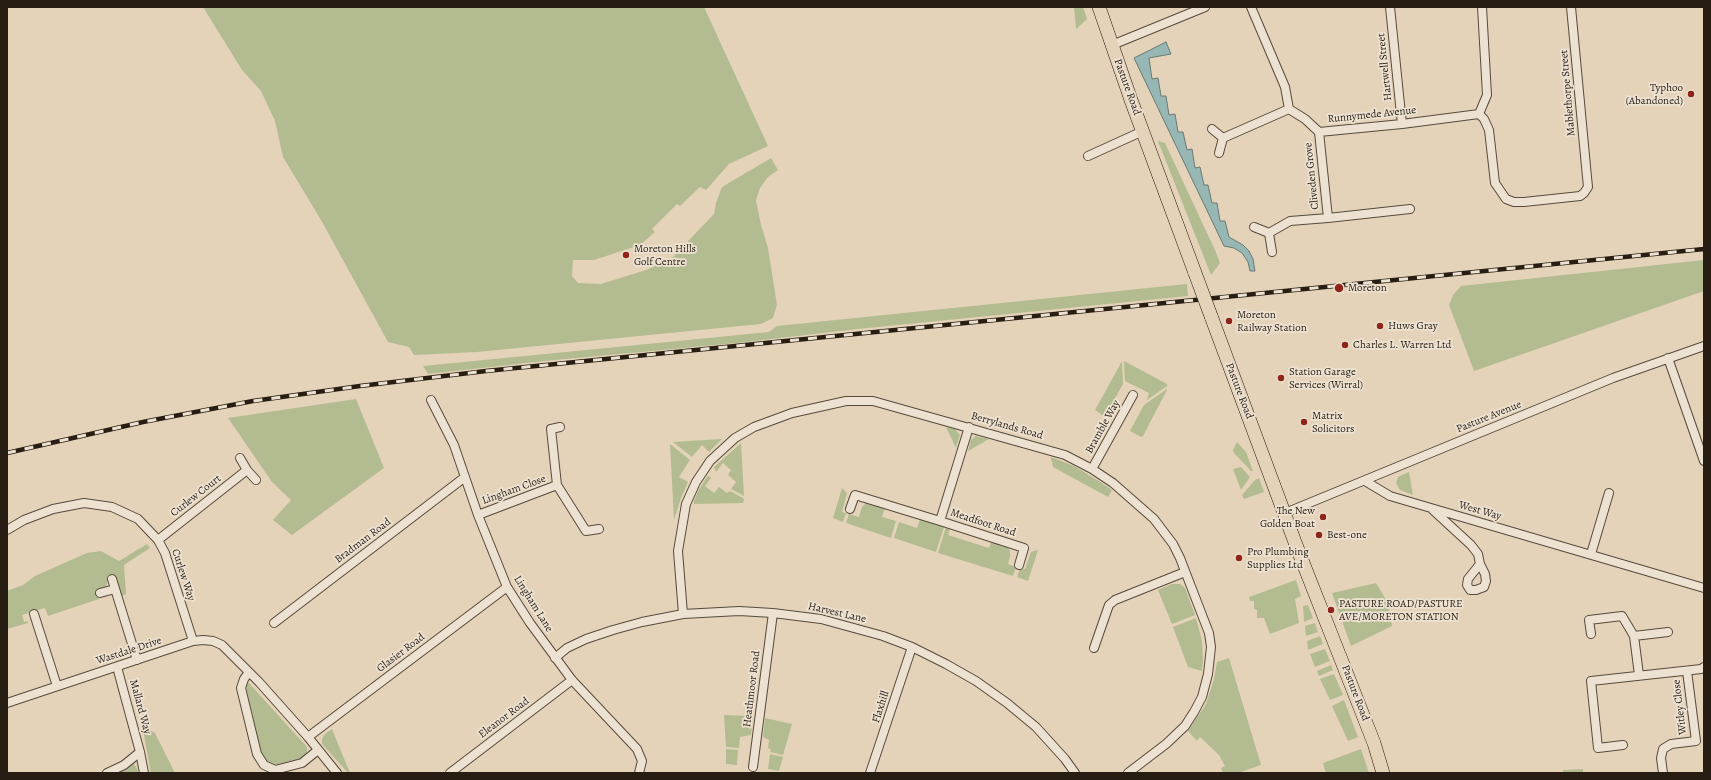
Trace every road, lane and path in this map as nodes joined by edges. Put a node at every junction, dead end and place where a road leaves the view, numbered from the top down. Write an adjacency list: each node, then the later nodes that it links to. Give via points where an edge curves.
1 (1099, 7): 7 (main road, Pasture Road)
2 (1205, 7): 7 (street)
3 (1251, 7): 8 (street, via 1285,87)
4 (1390, 7): 10 (street, Hartwell Street)
5 (1482, 7): 9 (street, via 1487,95)
6 (1571, 7): 9 (street, Mablethorpe Street, via 1587,190 1580,196 1524,202 1506,199 1495,183 1489,130)
7 (1112, 45): 12 (main road, Pasture Road)
8 (1289, 109): 13 (street, Runnymede Avenue, via 1306,119); 14 (street)
9 (1479, 114): 10 (street, Runnymede Avenue)
10 (1402, 124): 13 (street, Runnymede Avenue)
11 (1212, 129): 14 (street)
12 (1143, 131): 16 (street); 39 (main road, Pasture Road, bridge)
13 (1319, 132): 18 (street, Cliveden Grove)
14 (1223, 138): 15 (street)
15 (1219, 153)
16 (1088, 156)
17 (1410, 209): 18 (street, Cliveden Grove)
18 (1328, 218): 20 (street, Cliveden Grove, via 1290,221)
19 (1254, 227): 20 (street)
20 (1269, 233): 21 (street)
21 (1272, 252)
22 (1704, 346): 23 (street, Pasture Avenue)
23 (1668, 358): 29 (street); 34 (street, Pasture Avenue, via 1406,462)
24 (1133, 395): 30 (street, Bramble Way)
25 (431, 400): 32 (street, Lingham Lane, via 454,445)
26 (560, 427): 35 (street, Lingham Close, via 551,429)
27 (969, 427): 30 (street, Berrylands Road, via 1065,455); 41 (street, Meadfoot Road); 56 (street, Berrylands Road, via 882,402 854,400 770,420 735,438 704,469 686,504 678,551)
28 (240, 458): 31 (street)
29 (1704, 461)
30 (1092, 469): 48 (street, Berrylands Road, via 1113,483 1154,519 1173,544)
31 (247, 470): 33 (street); 44 (street, Curlew Court)
32 (465, 477): 40 (street, Lingham Lane); 57 (street, Bradman Road)
33 (256, 480)
34 (1365, 481): 37 (street, West Way, via 1390,496); 39 (street, Pasture Avenue)
35 (557, 485): 40 (street, Lingham Close); 42 (street, Lingham Close, via 586,531)
36 (1608, 493): 45 (street)
37 (1431, 508): 45 (street, West Way); 46 (street, via 1471,545 1478,554)
38 (850, 509): 41 (street, Meadfoot Road, via 855,495)
39 (1285, 513): 88 (main road, Pasture Road, via 1371,735)
40 (478, 515): 50 (street, Lingham Lane)
41 (940, 521): 47 (street, Meadfoot Road, via 1024,548)
42 (599, 529)
43 (7, 530): 44 (street, Curlew Way, via 24,520 54,509 84,503 112,506 132,516)
44 (158, 540): 61 (street, Curlew Way, via 165,553)
45 (1591, 554): 51 (street, West Way)
46 (1480, 564)
47 (1019, 565)
48 (1185, 572): 63 (street, via 1108,605); 87 (street, Berrylands Road, via 1209,633 1210,662 1206,685 1185,726)
49 (112, 579): 52 (street)
50 (507, 587): 64 (street, Lingham Lane); 74 (street, Glasier Road)
51 (1704, 588)
52 (115, 589): 53 (street); 65 (street)
53 (100, 593)
54 (773, 613): 56 (street, Harvest Lane, via 739,611); 62 (street, Harvest Lane, via 822,619); 79 (street, Heathmoor Road)
55 (34, 614): 72 (street)
56 (683, 614): 64 (street, Harvest Lane, via 609,631 567,648)
57 (274, 623)
58 (1668, 632): 60 (street)
59 (1591, 634): 60 (street, via 1589,620 1622,616)
60 (1634, 636): 70 (street)
61 (193, 641): 65 (street, Wastdale Drive); 69 (street, Wastdale Drive, via 208,640 222,645)
62 (912, 647): 85 (street, Flaxhill); 86 (street, Harvest Lane, via 946,664 1007,703 1036,727)
63 (1094, 648)
64 (555, 658): 71 (street, Lingham Lane)
65 (137, 660): 66 (street, Wastdale Drive)
66 (117, 667): 72 (street, Wastdale Drive); 78 (street, Mallard Way)
67 (1704, 667): 68 (street)
68 (1687, 671): 70 (street); 75 (street, Witley Close)
69 (249, 672): 74 (street, Wastdale Drive); 77 (street, via 241,688 257,754 264,765 275,770 302,763)
70 (1639, 675): 76 (street, via 1591,681 1598,748)
71 (572, 680): 83 (street, Eleanor Road); 84 (street, Lingham Lane, via 637,749 642,761)
72 (57, 686): 73 (street, Wastdale Drive)
73 (7, 703)
74 (308, 737): 77 (street, Wastdale Drive)
75 (1700, 741): 89 (street, Witley Close, via 1671,744 1663,749)
76 (1623, 745)
77 (318, 750): 82 (street, Wastdale Drive)
78 (140, 752): 80 (street, Mallard Way, via 124,765); 81 (street, Mallard Way)
79 (753, 767)
80 (107, 773)
81 (144, 773)
82 (337, 773)
83 (450, 773)
84 (640, 773)
85 (870, 773)
86 (1075, 773)
87 (1128, 773)
88 (1383, 773)
89 (1663, 773)

